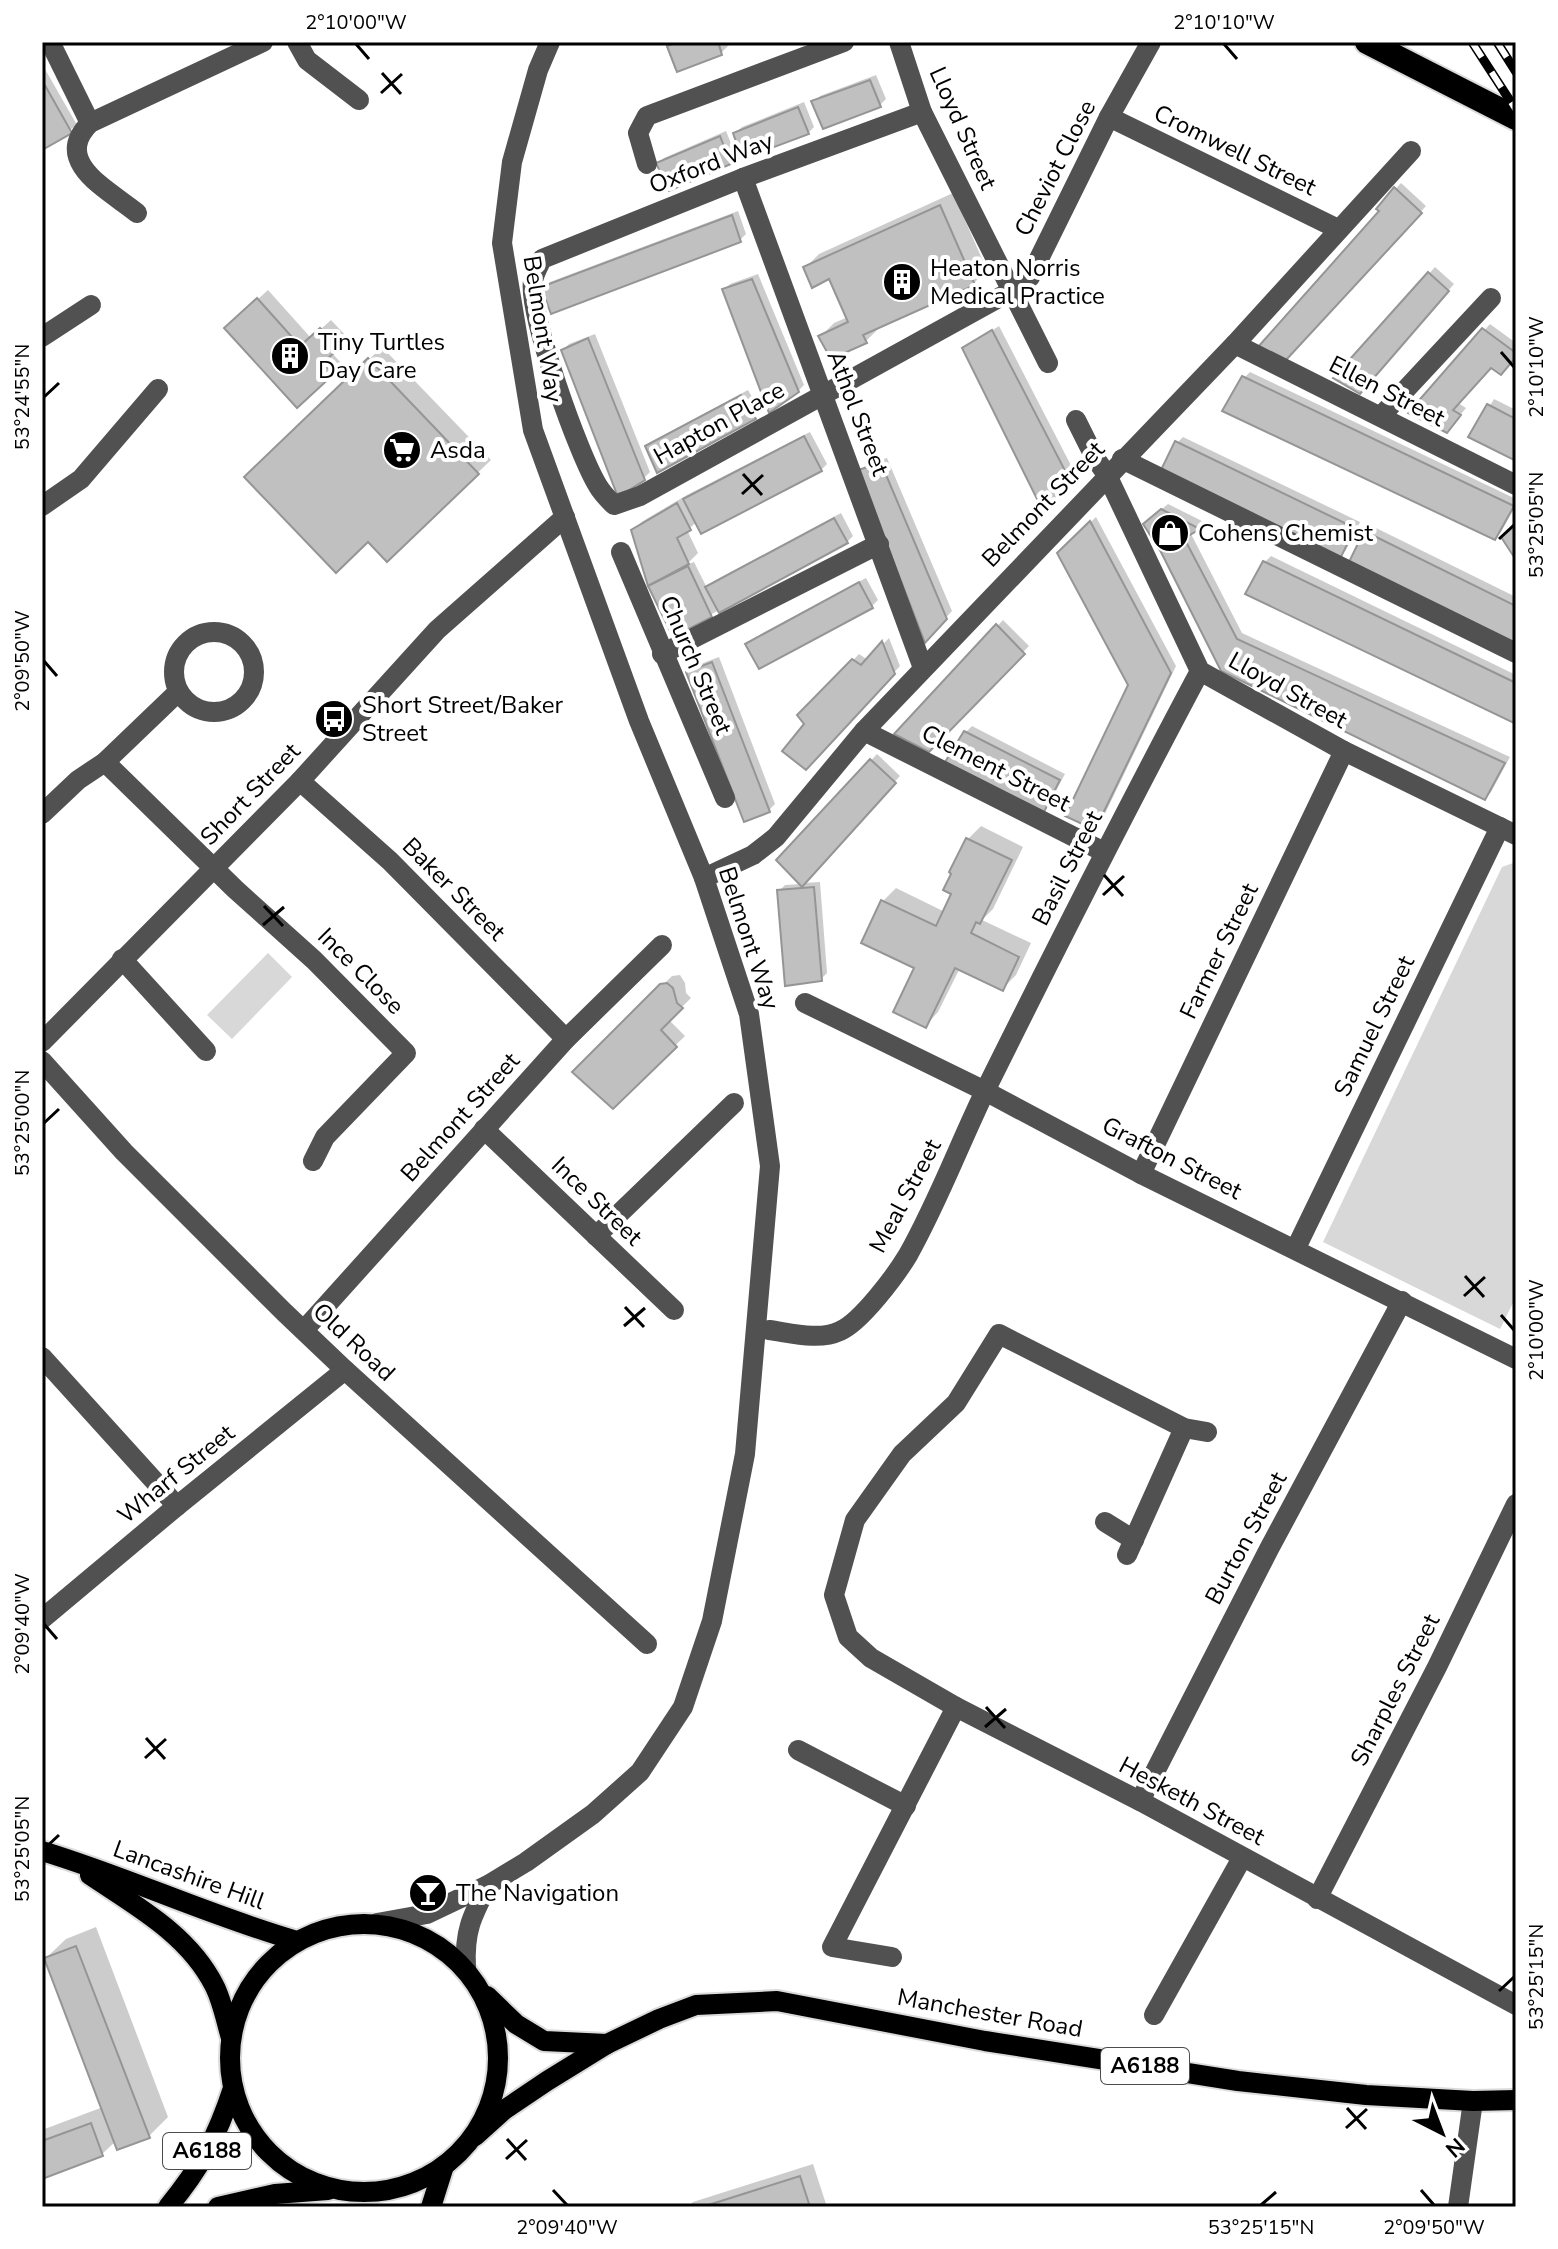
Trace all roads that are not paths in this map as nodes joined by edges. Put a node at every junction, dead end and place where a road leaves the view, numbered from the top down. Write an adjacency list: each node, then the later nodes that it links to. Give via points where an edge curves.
1 (50, 42): 14 (street)
2 (263, 42): 14 (street)
3 (297, 42): 10 (street, via 307,60)
4 (550, 42): 35 (street, Belmont Way, via 512,162 502,243 533,430)
5 (844, 42): 16 (street, via 647,116 638,133)
6 (899, 42): 11 (street, Lloyd Street)
7 (1151, 42): 12 (street, Cheviot Close)
8 (1367, 42): 9 (highway)
9 (1394, 48): 13 (highway)
10 (359, 100)
11 (922, 112): 17 (street, Oxford Way); 20 (street, Lloyd Street)
12 (1109, 117): 19 (street, Cromwell Street); 20 (street, Cheviot Close, via 1030,277)
13 (1516, 118)
14 (90, 123): 18 (street, via 76,140 75,155 83,169)
15 (1411, 151): 19 (street, Belmont Street)
16 (647, 164)
17 (743, 178): 27 (street, Athol Street); 33 (street, Oxford Way, via 542,259 533,281 535,308 560,395 598,488 614,505)
18 (137, 213)
19 (1338, 229): 24 (street, Belmont Street)
20 (1013, 290): 25 (street, Lloyd Street); 27 (street, Cheviot Close)
21 (1491, 298): 28 (street)
22 (91, 305): 23 (street)
23 (42, 337)
24 (1235, 344): 28 (street, Ellen Street); 30 (street, Belmont Street)
25 (1048, 363)
26 (158, 389): 34 (street, via 81,479)
27 (824, 396): 33 (street, Hapton Place); 36 (street, Athol Street)
28 (1381, 416): 32 (street, Ellen Street)
29 (1076, 420): 31 (street, Lloyd Street)
30 (1122, 459): 31 (street, Belmont Street); 38 (street)
31 (1107, 475): 40 (street, Belmont Street); 41 (street, Lloyd Street)
32 (1516, 485)
33 (640, 496)
34 (42, 506)
35 (565, 517): 46 (street, Short Street, via 437,630); 52 (street, Belmont Way, via 639,721)
36 (879, 544): 39 (street); 40 (street, Athol Street)
37 (621, 552): 39 (street, Church Street)
38 (1516, 653)
39 (662, 654): 47 (street, Church Street)
40 (923, 668): 43 (street, Belmont Street)
41 (1200, 671): 44 (street, Lloyd Street); 50 (street, Basil Street)
42 (178, 692): 42 (street, via 174,664 195,636 231,635 246,646 256,675 239,704 206,712); 45 (street)
43 (864, 731): 50 (street, Clement Street); 52 (street, Belmont Street, via 776,837 753,855)
44 (1344, 751): 49 (street, Lloyd Street); 64 (street, Farmer Street)
45 (105, 762): 48 (street); 51 (street, Ince Close)
46 (300, 781): 51 (street, Short Street); 56 (street, Baker Street, via 390,861)
47 (725, 798)
48 (42, 814)
49 (1508, 831): 66 (street, Samuel Street)
50 (1104, 852): 60 (street, Basil Street)
51 (214, 868): 54 (street, Short Street); 63 (street, Ince Close, via 406,1053 325,1137)
52 (704, 878): 88 (street, Belmont Way, via 749,1014 770,1166 745,1454 712,1621 683,1707 640,1772 593,1814)
53 (662, 945): 56 (street, Belmont Street)
54 (122, 959): 57 (street, Short Street); 58 (street)
55 (805, 1003): 60 (street, Grafton Street)
56 (566, 1039): 62 (street, Belmont Street)
57 (42, 1042)
58 (206, 1051)
59 (42, 1061): 69 (street, Old Road, via 124,1152)
60 (985, 1091): 64 (street, Grafton Street); 70 (street, Meal Street, via 906,1259 862,1313 841,1331 818,1336)
61 (734, 1103): 65 (street)
62 (484, 1129): 65 (street, Ince Street); 69 (street, Belmont Street)
63 (313, 1161)
64 (1141, 1174): 66 (street, Grafton Street)
65 (596, 1236): 68 (street, Ince Street)
66 (1296, 1248): 67 (street, Grafton Street)
67 (1402, 1301): 72 (street, Grafton Street); 83 (street, Burton Street)
68 (674, 1310)
69 (304, 1330): 73 (street, Old Road)
70 (769, 1330)
71 (42, 1357): 77 (street)
72 (1516, 1359)
73 (345, 1370): 77 (street, Wharf Street); 80 (street, Old Road)
74 (1184, 1428): 75 (street); 78 (street, via 1130,1547); 81 (street, Hesketh Street, via 990,1330 956,1403 902,1454 855,1520 834,1595 848,1637 871,1658)
75 (1207, 1432)
76 (1516, 1504): 89 (street, Sharples Street)
77 (177, 1506): 79 (street, Wharf Street)
78 (1105, 1522)
79 (42, 1619)
80 (647, 1644)
81 (956, 1707): 83 (street, Hesketh Street); 84 (street)
82 (798, 1750): 84 (street)
83 (1140, 1801): 87 (street, Hesketh Street)
84 (906, 1806): 92 (street, via 822,1945)
85 (42, 1851): 86 (main road, Lancashire Hill)
86 (63, 1857): 91 (main road, Lancashire Hill); 97 (main road, Lancashire Hill, via 191,1949 215,1987)
87 (1242, 1858): 89 (street, Hesketh Street); 96 (street)
88 (488, 1885): 90 (street, Belmont Way, via 427,1914); 93 (street, via 464,1941)
89 (1317, 1899): 95 (street, Hesketh Street)
90 (377, 1923): 91 (main road, via 342,1924); 93 (main road, via 443,1946)
91 (297, 1941): 97 (main road, via 265,1966 242,1999)
92 (892, 1957)
93 (466, 1967): 94 (main road)
94 (484, 1993): 98 (main road, Manchester Road / A6188, via 516,2024 544,2041); 102 (main road, via 497,2028 500,2066 492,2102)
95 (1516, 2005)
96 (1154, 2015)
97 (231, 2038): 99 (main road)
98 (607, 2044): 101 (main road, Manchester Road / A6188, via 685,2008 777,2001 1238,2081); 102 (main road, Manchester Road / A6188, via 504,2110)
99 (233, 2088): 104 (main road, via 246,2124 269,2154 300,2176); 105 (main road, A6188, via 218,2134)
100 (1516, 2100): 101 (main road, Manchester Road / A6188)
101 (1473, 2101): 109 (street)
102 (475, 2136): 103 (main road)
103 (444, 2166): 104 (main road, via 411,2184 374,2192); 108 (main road)
104 (339, 2190): 106 (main road, A6188, via 275,2194); 107 (main road)
105 (168, 2207)
106 (218, 2207)
107 (372, 2207)
108 (431, 2207)
109 (1458, 2207)

